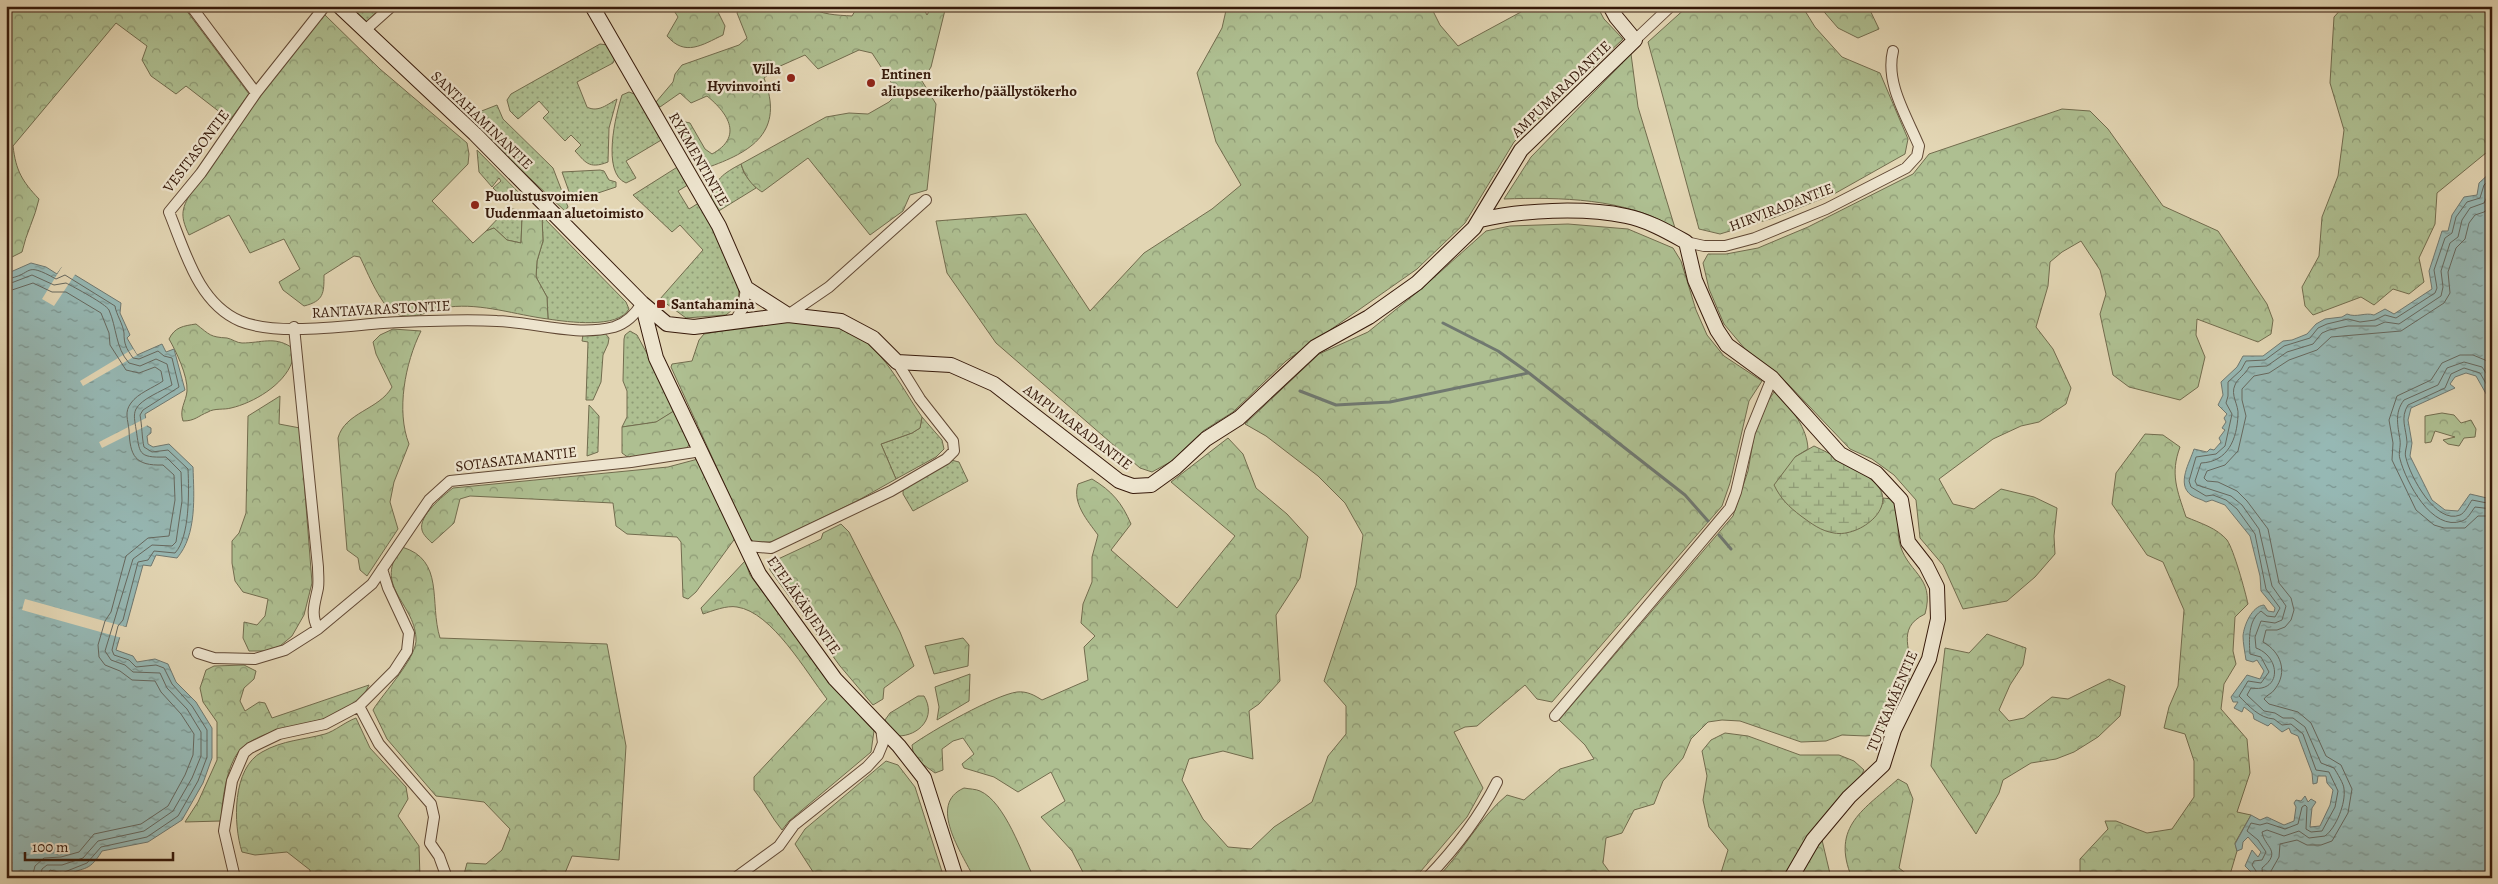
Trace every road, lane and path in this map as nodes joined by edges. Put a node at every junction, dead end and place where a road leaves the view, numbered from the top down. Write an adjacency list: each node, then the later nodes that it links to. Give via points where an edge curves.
1 (190, 6): 11 (street)
2 (325, 6): 11 (street, VESITASONTIE)
3 (339, 6): 8 (street, SANTAHAMINANTIE)
4 (392, 6): 8 (street)
5 (592, 6): 15 (street, RYKMENTINTIE, via 719,226)
6 (1610, 6): 9 (street)
7 (1671, 6): 9 (street)
8 (364, 31): 16 (street, SANTAHAMINANTIE, via 511,169)
9 (1635, 40): 13 (street, AMPUMARADANTIE, via 1520,150)
10 (1893, 51): 14 (street, HIRVIRADANTIE, via 1892,81 1919,146 1917,156 1906,168 1826,209 1755,238 1725,246)
11 (256, 93): 19 (street, VESITASONTIE, via 201,173 169,212 210,300 226,313 260,328)
12 (926, 200): 17 (street, via 829,287)
13 (1480, 220): 14 (street, HIRVIRADANTIE, via 1507,214 1591,211 1628,216 1666,230); 20 (street, AMPUMARADANTIE, via 1417,283 1369,317 1315,346 1239,418 1206,439 1151,485 1133,486 1119,481 994,384 951,365)
14 (1686, 242): 21 (street, TUTKAMÄENTIE, via 1695,280 1717,330 1727,345)
15 (746, 288): 17 (street); 18 (street, via 743,308)
16 (642, 303): 18 (street, SANTAHAMINANTIE, via 666,324 694,327); 19 (street, RANTAVARASTONTIE, via 636,314 613,327 576,330 499,321 449,320); 22 (street, ETELÄKÄRJENTIE, via 656,358)
17 (788, 315): 18 (street, SANTAHAMINANTIE); 20 (street, via 842,321 856,327 873,338)
18 (734, 322)
19 (294, 327): 25 (street, RANTAVARASTONTIE, via 318,567 318,587 313,606)
20 (897, 362): 23 (street, via 920,399 953,441 954,451 891,492 795,537 771,548)
21 (1772, 378): 28 (street, via 1750,432 1730,508); 36 (street, TUTKAMÄENTIE, via 1840,454 1876,473 1901,500 1908,542 1926,565 1938,596 1938,619 1929,658 1894,730 1883,765 1849,797 1813,840)
22 (702, 451): 23 (street, ETELÄKÄRJENTIE); 24 (street, SOTASATAMANTIE, via 631,462 450,481 429,500)
23 (747, 546): 29 (street, ETELÄKÄRJENTIE, via 759,574 835,679)
24 (382, 569): 25 (street, SOTASATAMANTIE, via 372,584); 27 (street, via 409,633 407,651 394,671)
25 (318, 629): 26 (street, SOTASATAMANTIE, via 285,650 255,659 214,658)
26 (198, 653)
27 (359, 706): 31 (street, via 325,724 279,734 244,753 232,781 224,831); 32 (street, via 379,744 431,804 434,817 430,843)
28 (1555, 716)
29 (881, 728): 33 (street, via 883,743 867,767 794,825 780,846); 34 (street, ETELÄKÄRJENTIE, via 924,778)
30 (1497, 782): 35 (street, via 1462,839)
31 (235, 878)
32 (448, 878)
33 (735, 878)
34 (956, 878)
35 (1427, 878)
36 (1791, 878)

